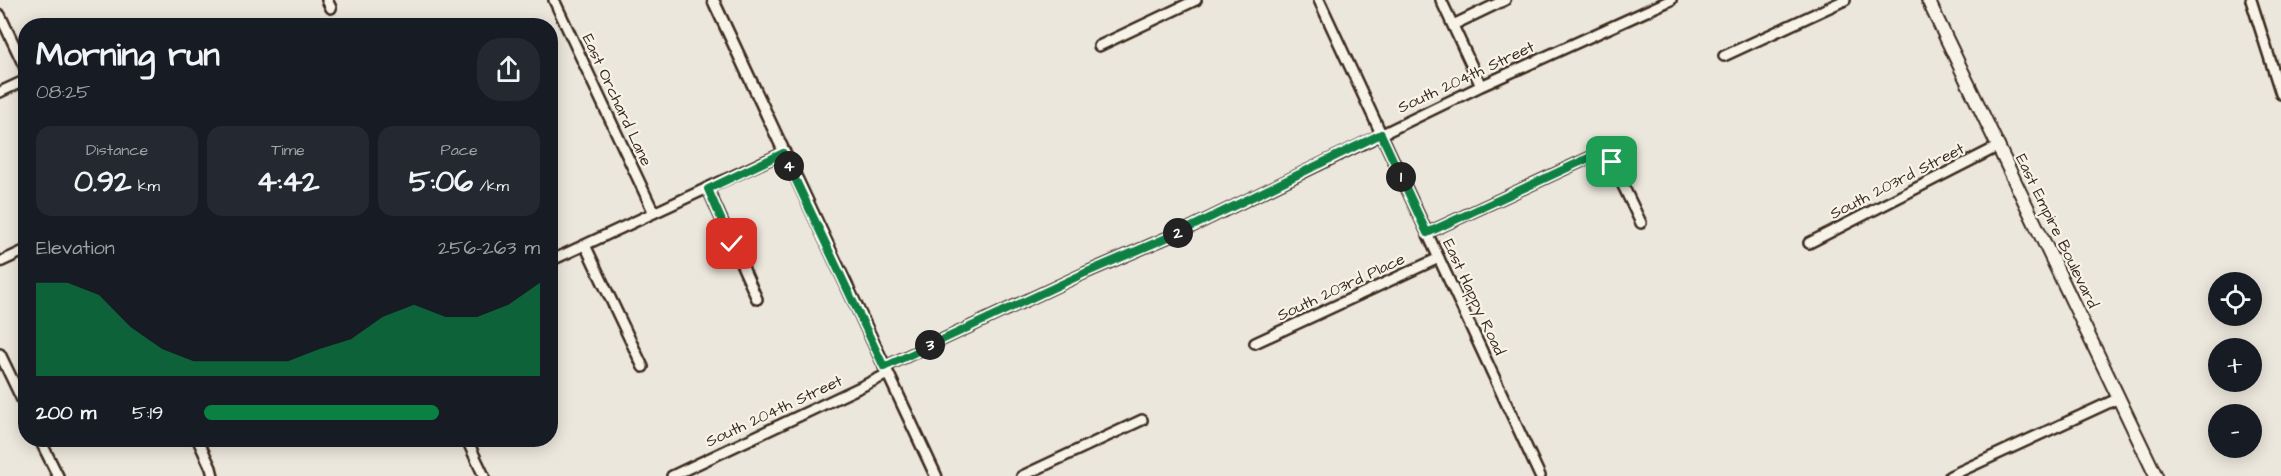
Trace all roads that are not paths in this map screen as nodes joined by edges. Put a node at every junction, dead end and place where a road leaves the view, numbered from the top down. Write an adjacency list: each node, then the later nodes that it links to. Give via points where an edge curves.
1 (554, 0): 24 (street, East Orchard Lane)
2 (713, 0): 22 (street)
3 (1196, 0): 13 (street)
4 (1319, 0): 20 (street, East Happy Road)
5 (1441, 0): 12 (street)
6 (1505, 0): 12 (street)
7 (1671, 0): 17 (street, South 204th Street)
8 (1845, 0): 15 (street)
9 (1928, 0): 21 (main road, East Empire Boulevard)
10 (2250, 0): 19 (street)
11 (0, 15): 14 (street)
12 (1453, 25): 17 (street)
13 (1099, 46)
14 (18, 52)
15 (1724, 56)
16 (18, 84): 18 (street)
17 (1481, 86): 20 (street, South 204th Street)
18 (0, 92)
19 (2281, 94)
20 (1381, 134): 26 (street, East Happy Road); 37 (street, South 204th Street)
21 (1999, 146): 27 (street, South 203rd Street); 39 (main road, East Empire Boulevard)
22 (783, 153): 23 (street); 37 (street)
23 (708, 189): 24 (street); 33 (street)
24 (654, 213): 28 (street)
25 (1641, 223): 26 (street, via 1606,150)
26 (1427, 233): 31 (street, East Happy Road)
27 (1809, 243)
28 (585, 245): 30 (street); 36 (street)
29 (18, 254): 32 (street)
30 (558, 257)
31 (1439, 258): 34 (street, South 203rd Place); 50 (street, East Happy Road)
32 (0, 262)
33 (757, 299)
34 (1255, 343)
35 (0, 354): 38 (street)
36 (643, 367)
37 (886, 370): 47 (street, South 204th Street); 48 (street)
38 (18, 391)
39 (2119, 398): 51 (street); 52 (main road, East Empire Boulevard)
40 (1142, 420): 49 (street)
41 (44, 447): 44 (street)
42 (201, 447): 45 (street)
43 (470, 447): 46 (street)
44 (58, 476)
45 (213, 476)
46 (484, 476)
47 (672, 476)
48 (936, 476)
49 (1022, 476)
50 (1540, 476)
51 (1950, 476)
52 (2156, 476)

